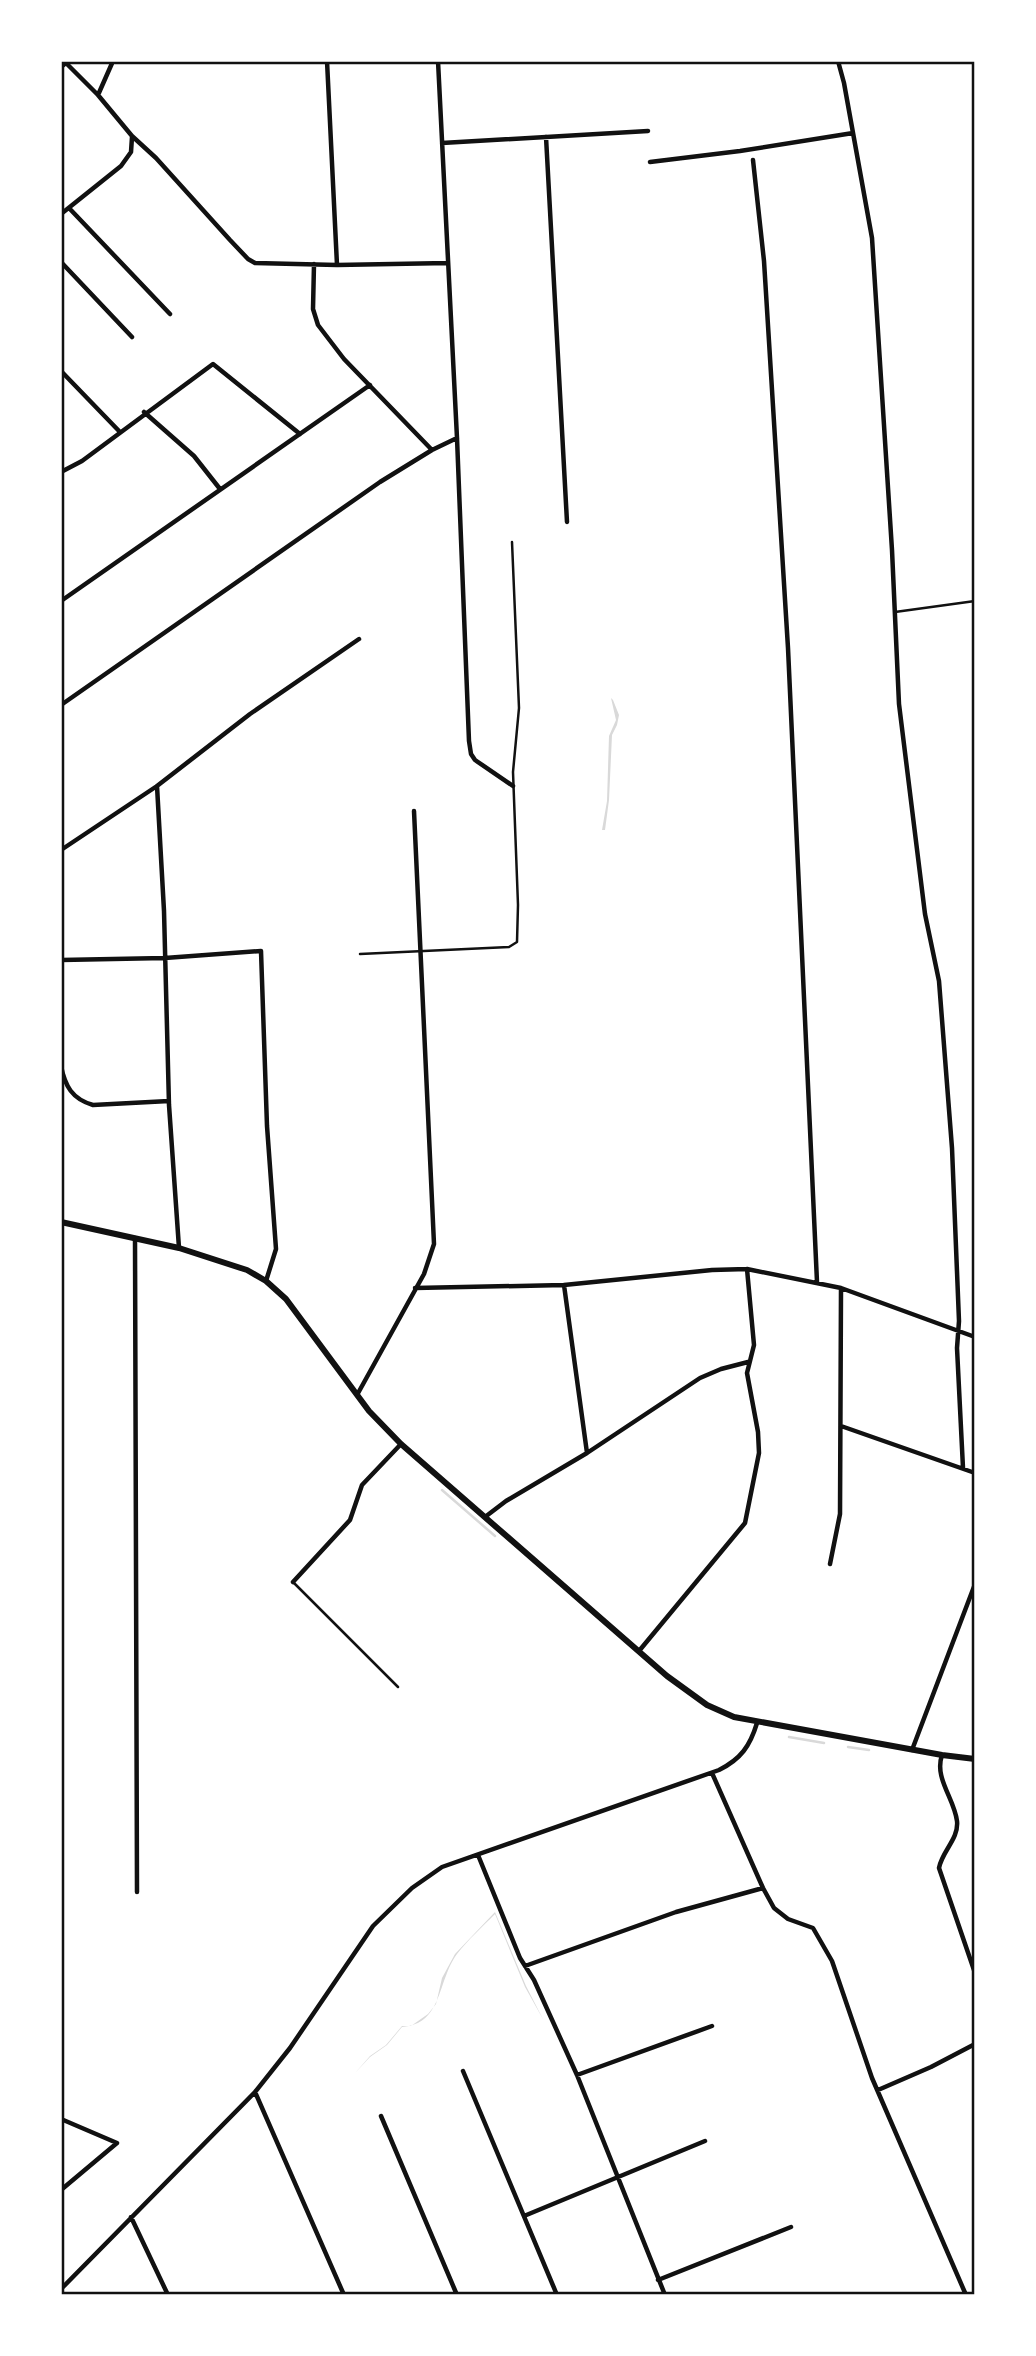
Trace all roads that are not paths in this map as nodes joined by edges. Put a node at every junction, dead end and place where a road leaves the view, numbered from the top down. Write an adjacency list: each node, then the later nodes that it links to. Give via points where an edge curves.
1 (113, 61): 6 (street)
2 (327, 61): 19 (street)
3 (438, 61): 11 (street)
4 (838, 61): 8 (street)
5 (61, 67): 6 (street, via 66,64)
6 (99, 95): 9 (street)
7 (648, 131): 10 (street)
8 (853, 133): 13 (street); 35 (street, via 872,239)
9 (132, 136): 14 (street, via 131,152 121,166); 18 (street, via 248,259)
10 (546, 137): 11 (street); 31 (street)
11 (442, 142): 17 (street)
12 (753, 160): 53 (street, via 764,261 788,648)
13 (650, 162)
14 (69, 208): 15 (street); 20 (street)
15 (61, 214)
16 (61, 262): 21 (street)
17 (448, 263): 19 (street); 27 (street)
18 (314, 264): 19 (street); 23 (street, via 313,309 318,325)
19 (337, 265)
20 (170, 314)
21 (132, 337)
22 (61, 371): 25 (street)
23 (370, 385): 26 (street); 28 (street)
24 (144, 412): 25 (street); 26 (street, via 213,364); 30 (street, via 194,456)
25 (119, 430): 29 (street)
26 (300, 434): 30 (street)
27 (457, 438): 28 (street); 39 (street, via 471,754)
28 (432, 450): 37 (street, via 369,489)
29 (61, 472)
30 (220, 489): 33 (street)
31 (567, 522)
32 (512, 542): 39 (lane, via 519,708)
33 (61, 601)
34 (975, 601): 35 (lane)
35 (895, 612): 57 (street, via 909,799 939,981 952,1148)
36 (359, 639): 38 (street)
37 (61, 705)
38 (157, 786): 41 (street); 44 (street)
39 (513, 786): 42 (lane, via 517,942 509,947)
40 (414, 811): 42 (street)
41 (61, 850)
42 (421, 952): 43 (lane); 55 (street, via 434,1244)
43 (360, 954)
44 (165, 958): 45 (street); 47 (street); 52 (street, via 261,951 276,1249)
45 (61, 960)
46 (61, 1066): 47 (street, via 69,1089 93,1105)
47 (169, 1101): 50 (street)
48 (61, 1222): 49 (street)
49 (135, 1237): 50 (street); 79 (street)
50 (179, 1248): 52 (street, via 247,1270)
51 (747, 1269): 53 (street); 54 (street); 59 (street, via 754,1345)
52 (266, 1281): 60 (street, via 286,1299)
53 (817, 1282): 56 (street)
54 (564, 1284): 55 (street); 63 (street)
55 (415, 1288): 60 (street)
56 (841, 1288): 57 (street); 61 (street)
57 (958, 1331): 58 (street); 64 (street)
58 (975, 1337)
59 (749, 1362): 63 (street, via 700,1378); 70 (street, via 759,1453 745,1523)
60 (357, 1395): 62 (street)
61 (841, 1426): 64 (street); 67 (street, via 840,1514)
62 (401, 1444): 66 (street); 68 (street, via 362,1485 346,1526)
63 (587, 1453): 66 (street)
64 (963, 1468): 65 (street)
65 (975, 1473)
66 (485, 1517): 70 (street)
67 (830, 1564)
68 (293, 1582): 71 (lane)
69 (975, 1584): 73 (street)
70 (639, 1651): 72 (street, via 707,1705)
71 (398, 1687)
72 (757, 1723): 73 (street); 76 (street, via 744,1753)
73 (912, 1750): 74 (street)
74 (942, 1755): 75 (street); 81 (street, via 939,1770 957,1819 939,1868)
75 (975, 1759)
76 (712, 1773): 77 (street); 78 (street)
77 (478, 1854): 80 (street); 87 (street, via 426,1877 383,1914)
78 (762, 1888): 80 (street, via 676,1912); 86 (street, via 780,1914 813,1928 822,1940)
79 (137, 1892)
80 (525, 1966): 85 (street)
81 (975, 1973)
82 (712, 2026): 85 (street)
83 (975, 2044): 86 (street)
84 (463, 2071): 93 (street)
85 (577, 2075): 91 (street)
86 (877, 2090): 103 (street)
87 (255, 2092): 94 (street); 99 (street)
88 (381, 2116): 100 (street)
89 (61, 2119): 92 (street, via 117,2143)
90 (705, 2141): 91 (street)
91 (618, 2177): 93 (street); 96 (street)
92 (61, 2190)
93 (524, 2216): 101 (street)
94 (131, 2217): 97 (street); 98 (street)
95 (792, 2227): 96 (street)
96 (658, 2280): 102 (street)
97 (61, 2289)
98 (168, 2295)
99 (344, 2295)
100 (457, 2295)
101 (557, 2295)
102 (665, 2295)
103 (966, 2295)

